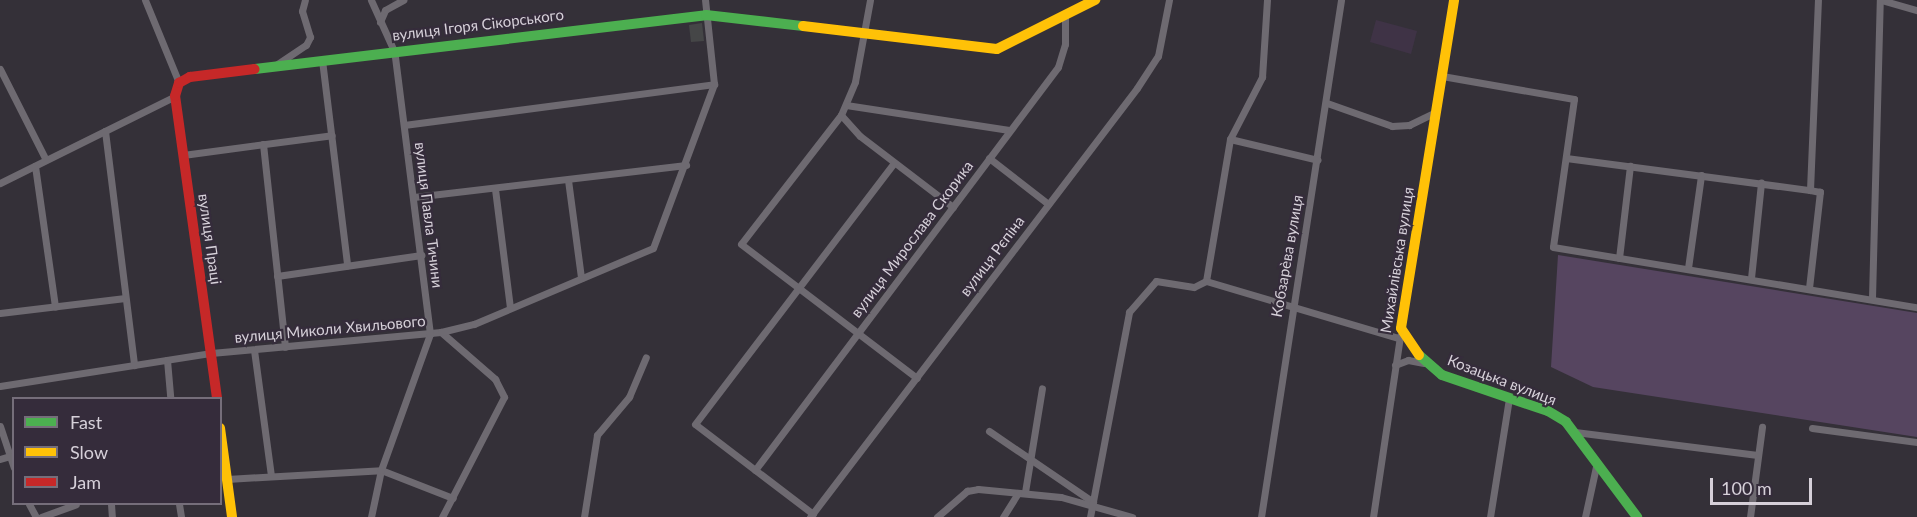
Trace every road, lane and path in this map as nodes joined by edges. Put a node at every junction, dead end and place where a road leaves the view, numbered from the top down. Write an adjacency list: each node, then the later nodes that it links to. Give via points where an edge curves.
1 (145, 0): 24 (street)
2 (305, 0): 21 (street, via 302,11 310,37 306,45)
3 (371, 0): 17 (street, вулиця Павла Тичини)
4 (403, 0): 17 (street, via 385,10)
5 (705, 0): 15 (street)
6 (870, 0): 18 (street)
7 (1095, 0): 16 (main road, вулиця Ігоря Сікорського)
8 (1169, 0): 53 (street, вулиця Рєпіна, via 1158,56)
9 (1267, 0): 35 (street, via 1262,77)
10 (1341, 0): 27 (street, Кобзарèва вулиця)
11 (1818, 0): 51 (street)
12 (1881, 0): 14 (street); 66 (street)
13 (1453, 3): 23 (main road, Михайлівська вулиця)
14 (1917, 10)
15 (706, 15): 18 (main road, вулиця Ігоря Сікорського); 19 (main road, вулиця Ігоря Сікорського); 25 (street)
16 (1065, 15): 18 (main road, вулиця Ігоря Сікорського, via 997,49); 32 (street, вулиця Мирослава Скорика, via 1065,44 1058,67)
17 (380, 22): 19 (street, вулиця Павла Тичини)
18 (866, 34): 28 (street)
19 (394, 51): 20 (main road, вулиця Ігоря Сікорського); 31 (street, вулиця Павла Тичини)
20 (322, 60): 21 (main road, вулиця Ігоря Сікорського); 34 (street)
21 (274, 66): 24 (main road, вулиця Ігоря Сікорського, via 189,77)
22 (0, 69): 38 (street)
23 (1442, 76): 29 (main road, Михайлівська вулиця); 40 (street, via 1574,99)
24 (179, 83): 26 (main road, вулиця Праці)
25 (714, 84): 31 (street); 44 (street)
26 (175, 96): 33 (street); 37 (main road, вулиця Праці)
27 (1327, 103): 29 (street, via 1392,126 1409,125); 41 (street, Кобзарèва вулиця)
28 (846, 105): 30 (street); 32 (street)
29 (1436, 112): 74 (main road, Михайлівська вулиця)
30 (841, 115): 42 (street); 63 (street, via 741,244)
31 (404, 125): 52 (street, вулиця Павла Тичини)
32 (1010, 130): 39 (street, вулиця Мирослава Скорика)
33 (105, 131): 38 (street); 65 (street)
34 (332, 135): 36 (street); 57 (street)
35 (1230, 139): 41 (street); 62 (street)
36 (263, 144): 37 (street); 59 (street)
37 (183, 155): 78 (main road, вулиця Праці)
38 (45, 158): 43 (street)
39 (989, 158): 53 (street); 54 (street, вулиця Мирослава Скорика)
40 (1566, 158): 45 (street); 56 (street, via 1553,247)
41 (1318, 160): 67 (street, Кобзарèва вулиця)
42 (894, 163): 54 (street); 63 (street)
43 (35, 165): 48 (street); 68 (street)
44 (686, 165): 47 (street); 60 (street, вулиця Миколи Хвильового, via 651,249)
45 (1630, 166): 46 (street); 56 (street)
46 (1701, 175): 49 (street); 58 (street)
47 (568, 180): 50 (street); 60 (street)
48 (0, 183)
49 (1761, 183): 51 (street); 61 (street)
50 (495, 189): 52 (street); 70 (street)
51 (1810, 190): 64 (street, via 1820,192)
52 (414, 197): 55 (street, вулиця Павла Тичини)
53 (1048, 204): 84 (street, вулиця Рєпіна)
54 (952, 207): 73 (street, вулиця Мирослава Скорика)
55 (421, 255): 57 (street); 75 (street, вулиця Павла Тичини)
56 (1619, 258): 58 (street)
57 (347, 265): 59 (street)
58 (1688, 268): 61 (street)
59 (277, 276): 76 (street)
60 (581, 278): 70 (street, вулиця Миколи Хвильового)
61 (1751, 278): 64 (street)
62 (1206, 281): 67 (street); 109 (street, via 1194,287 1156,281 1129,312 1122,329)
63 (799, 287): 73 (street); 104 (street, via 695,424)
64 (1809, 288): 66 (street)
65 (125, 298): 68 (street); 82 (street)
66 (1872, 298): 69 (street)
67 (1291, 306): 74 (street); 121 (street, Кобзарèва вулиця)
68 (55, 307): 71 (street)
69 (1917, 307)
70 (510, 309): 72 (street, вулиця Миколи Хвильового)
71 (0, 313)
72 (441, 332): 75 (street, вулиця Миколи Хвильового); 108 (street, via 502,387 504,397)
73 (858, 333): 84 (street); 104 (street, вулиця Мирослава Скорика)
74 (1400, 333): 81 (main road, Козацька вулиця); 83 (street, Михайлівська вулиця)
75 (430, 334): 76 (street, вулиця Миколи Хвильового); 103 (street, вулиця Павла Тичини)
76 (285, 347): 77 (street, вулиця Миколи Хвильового)
77 (254, 350): 78 (street, вулиця Миколи Хвильового); 105 (street)
78 (211, 353): 80 (street, вулиця Миколи Хвильового); 88 (main road, вулиця Праці)
79 (646, 357): 116 (street, via 629,397 597,435)
80 (167, 360): 82 (street, вулиця Миколи Хвильового); 87 (street)
81 (1424, 363): 83 (street, via 1408,360); 89 (main road, Козацька вулиця, via 1442,375)
82 (134, 365): 85 (street, вулиця Миколи Хвильового)
83 (1395, 365): 122 (street, Михайлівська вулиця)
84 (917, 378): 111 (street, вулиця Рєпіна)
85 (0, 386)
86 (1042, 388): 100 (street)
87 (170, 397)
88 (217, 397)
89 (1509, 399): 94 (main road, Козацька вулиця, via 1548,411); 123 (street)
90 (0, 426): 98 (street)
91 (1762, 427): 97 (street)
92 (1812, 428): 95 (street)
93 (989, 431): 100 (street)
94 (1575, 432): 97 (street); 102 (main road, Козацька вулиця)
95 (1917, 442)
96 (222, 443): 106 (main road)
97 (1758, 455): 126 (street)
98 (10, 456): 99 (street); 101 (street)
99 (0, 459)
100 (1032, 461): 107 (street); 109 (street)
101 (12, 462)
102 (1597, 462): 124 (street); 125 (main road, Козацька вулиця)
103 (381, 470): 105 (street); 108 (street); 114 (street, вулиця Павла Тичини)
104 (755, 470): 111 (street)
105 (271, 476): 106 (street)
106 (227, 479): 113 (main road)
107 (1022, 493): 109 (street); 117 (street, via 967,491); 118 (street)
108 (453, 498): 115 (street)
109 (1096, 504): 119 (street); 120 (street)
110 (73, 505): 112 (street)
111 (811, 515)
112 (41, 517)
113 (232, 517)
114 (371, 517)
115 (442, 517)
116 (584, 517)
117 (938, 517)
118 (1003, 517)
119 (1090, 517)
120 (1132, 517)
121 (1261, 517)
122 (1373, 517)
123 (1490, 517)
124 (1586, 517)
125 (1637, 517)
126 (1750, 517)

